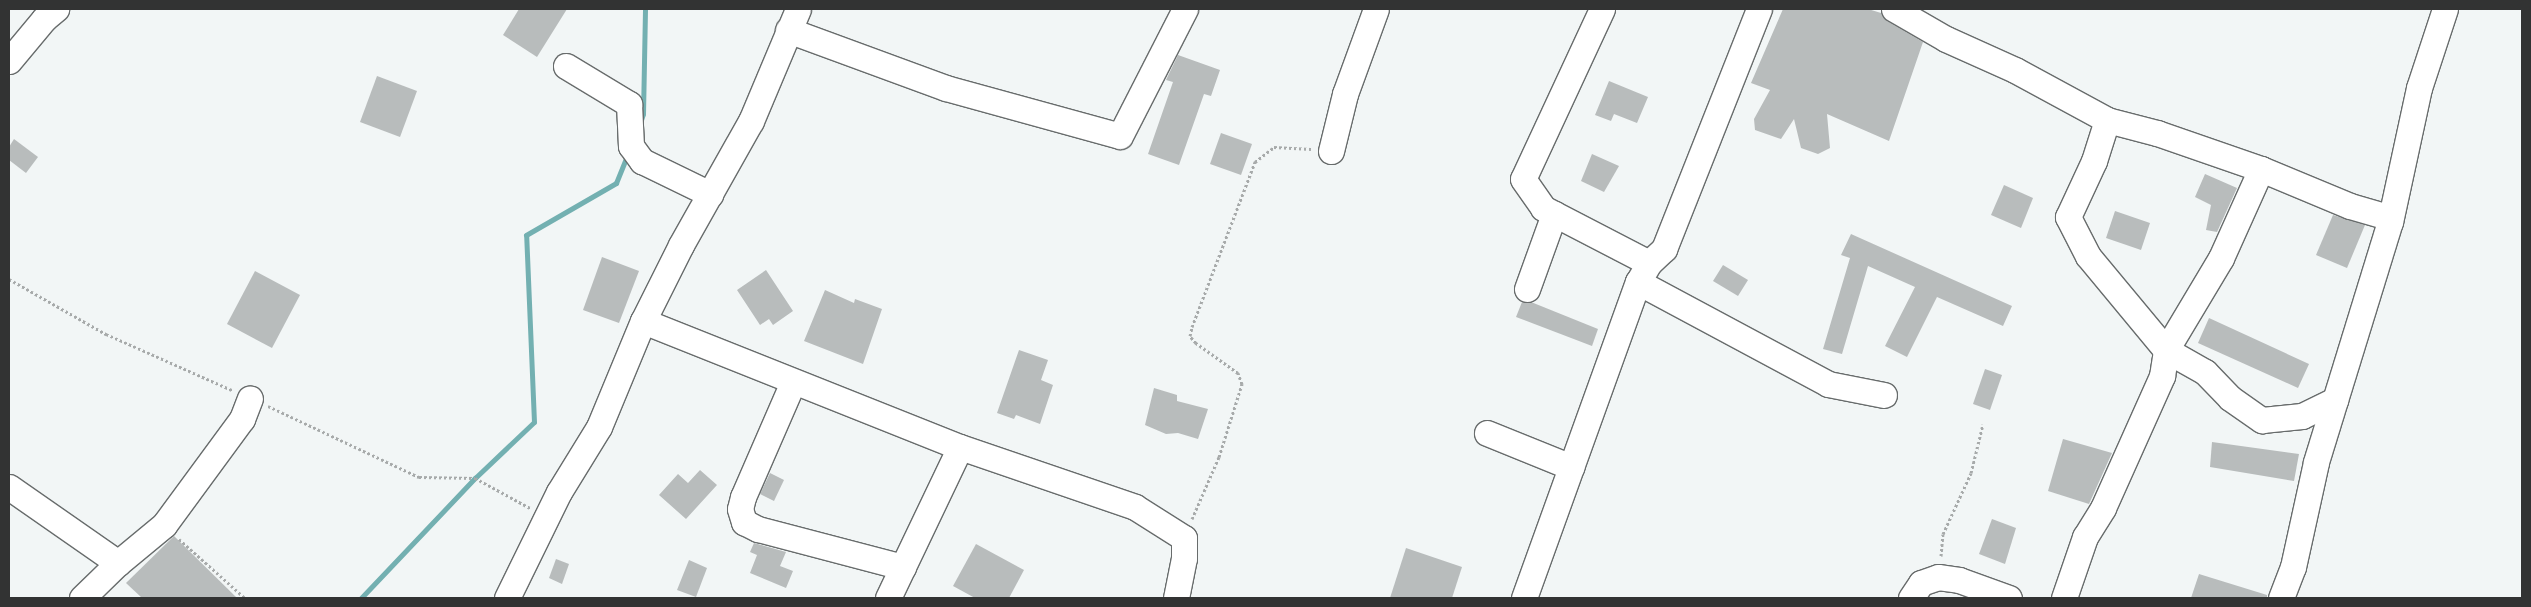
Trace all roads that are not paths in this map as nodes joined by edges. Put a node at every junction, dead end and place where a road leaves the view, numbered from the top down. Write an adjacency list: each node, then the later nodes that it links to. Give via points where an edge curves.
1 (56, 9): 9 (street)
2 (1185, 9): 8 (street, via 1120,136 946,88)
3 (1376, 9): 12 (street, via 1345,94)
4 (1602, 9): 15 (street, via 1523,180 1542,208)
5 (1759, 9): 17 (street, via 1686,199 1664,249)
6 (1894, 9): 11 (street, via 1946,39 2015,70)
7 (2445, 9): 16 (street, via 2414,107)
8 (793, 19): 14 (street, via 751,121)
9 (9, 61)
10 (566, 66): 14 (street, via 629,104 631,146 642,161)
11 (2107, 120): 13 (street, via 2157,133); 20 (street, via 2094,161 2068,216 2088,256)
12 (1331, 151)
13 (2261, 169): 16 (street, via 2350,206 2384,216); 20 (street, via 2221,258)
14 (710, 194): 19 (street)
15 (1554, 214): 17 (street); 18 (street)
16 (2390, 222): 24 (street)
17 (1643, 273): 22 (street, via 1828,384); 27 (street)
18 (1526, 289)
19 (643, 321): 21 (street); 32 (street, via 599,427 547,515)
20 (2166, 350): 24 (street, via 2205,372 2230,398 2262,420 2302,416); 38 (street, via 2158,385 2103,508 2085,537)
21 (793, 382): 26 (street); 30 (street, via 743,497 740,509 744,522 758,529)
22 (1884, 395)
23 (250, 398): 29 (street, via 242,419 164,525)
24 (2335, 400): 39 (street, via 2316,462 2293,567)
25 (1487, 433): 27 (street)
26 (960, 447): 30 (street); 34 (street, via 1127,504 1184,538 1184,558)
27 (1571, 467): 35 (street)
28 (9, 488): 29 (street)
29 (118, 563): 31 (street)
30 (903, 567): 33 (street)
31 (82, 598)
32 (507, 598)
33 (888, 598)
34 (1176, 598)
35 (1524, 598)
36 (1911, 598): 37 (street, via 1921,583 1938,577 1959,580)
37 (2009, 598)
38 (2064, 598)
39 (2280, 598)

